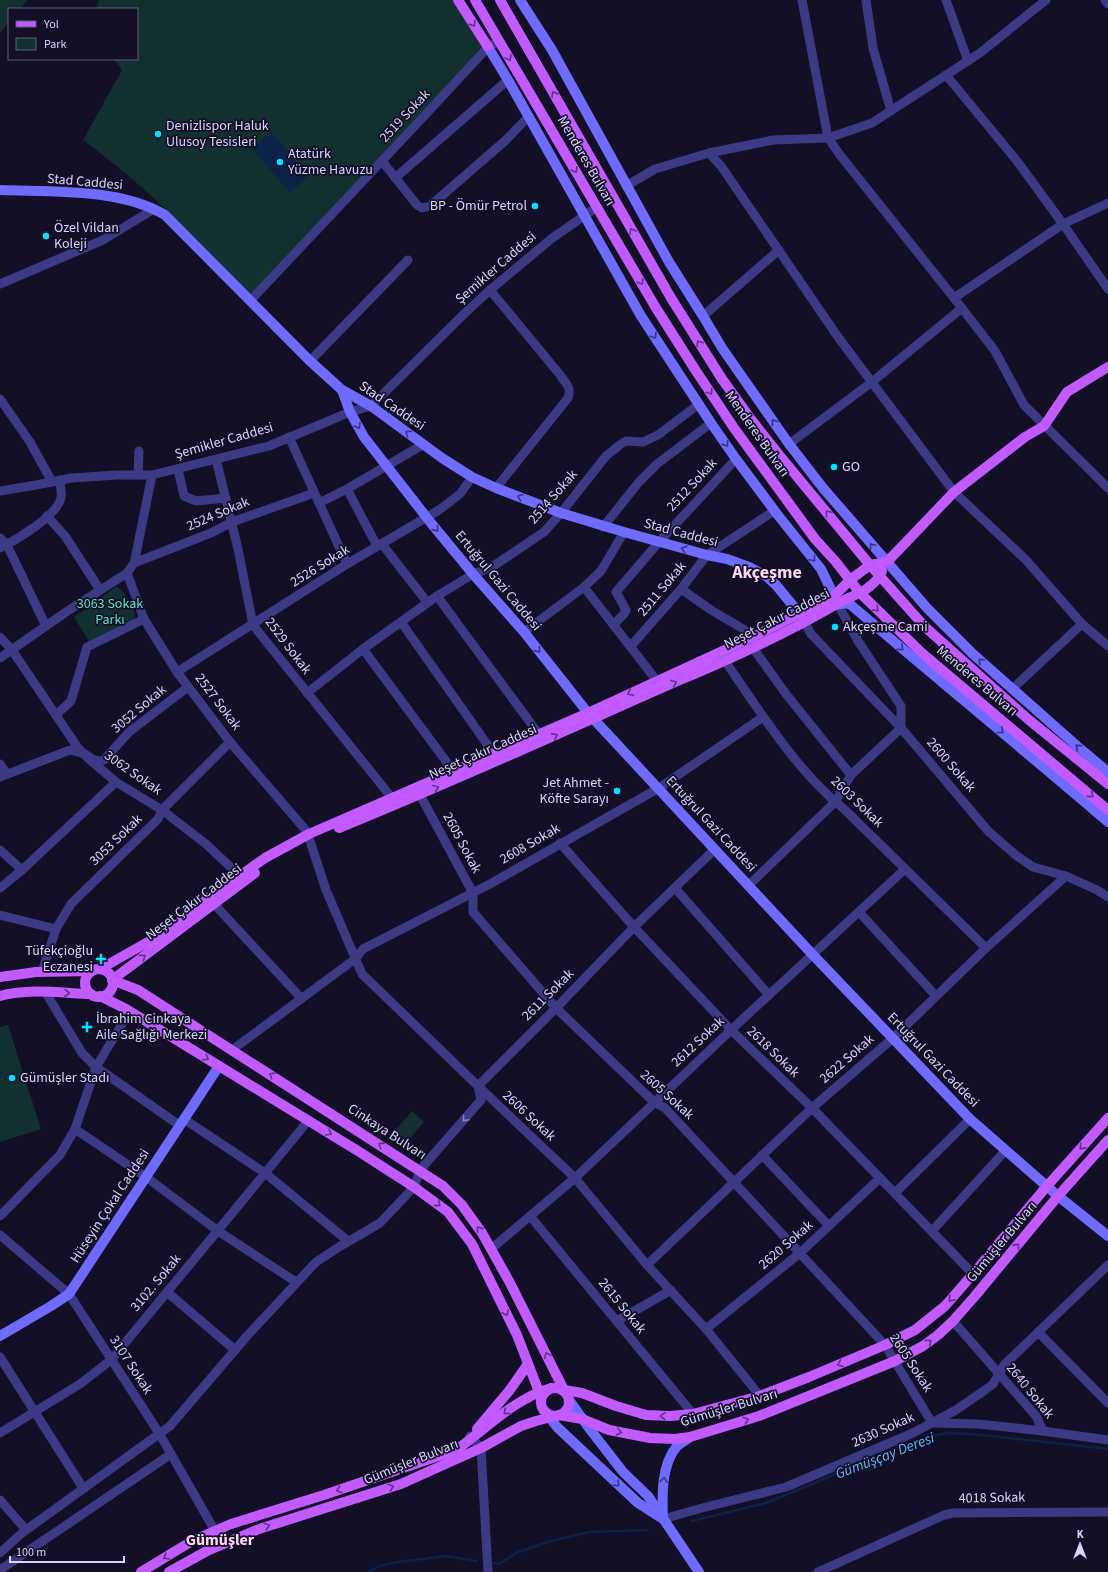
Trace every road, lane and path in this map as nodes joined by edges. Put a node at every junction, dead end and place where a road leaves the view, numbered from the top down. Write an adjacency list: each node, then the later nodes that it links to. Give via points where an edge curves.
1 (458, 0): 12 (main road, one-way to 12)
2 (475, 0): 11 (main road, Menderes Bulvarı)
3 (500, 0): 82 (main road, Menderes Bulvarı, one-way to 3, via 780,456 722,379 671,298)
4 (520, 0): 22 (main road, via 552,50)
5 (802, 0): 18 (street)
6 (866, 0): 16 (street, via 873,48)
7 (946, 0): 13 (street)
8 (1046, 0): 13 (street)
9 (1105, 0): 10 (street)
10 (1108, 4)
11 (499, 41): 12 (street, 2519 Sokak); 25 (main road, Menderes Bulvarı, one-way to 25)
12 (488, 47): 15 (main road); 20 (street, 2519 Sokak)
13 (968, 61): 14 (street)
14 (946, 75): 16 (street); 28 (street, via 1017,161)
15 (508, 80): 17 (main road); 21 (street)
16 (891, 111): 18 (street, via 872,123)
17 (529, 116): 21 (street, via 506,140 430,206 422,208 417,205); 27 (main road)
18 (828, 138): 19 (street, via 773,140); 34 (street)
19 (709, 153): 22 (street, via 655,169); 29 (street, via 721,166)
20 (382, 161): 21 (street); 35 (street, 2519 Sokak)
21 (395, 178)
22 (626, 186): 37 (main road)
23 (0, 190): 26 (main road, Stad Caddesi, via 108,196)
24 (1108, 202): 28 (street)
25 (598, 207): 27 (street, Şemikler Caddesi); 86 (main road, Menderes Bulvarı, one-way to 86, via 656,308 734,428 815,539)
26 (154, 208): 31 (street, via 103,240); 35 (main road, Stad Caddesi, via 165,215)
27 (585, 216): 33 (street, Şemikler Caddesi, via 551,239); 43 (main road, one-way to 43, via 641,316)
28 (1063, 224): 32 (street); 34 (street)
29 (779, 250): 37 (street); 40 (street)
30 (408, 260): 38 (street)
31 (0, 284)
32 (1108, 289)
33 (490, 290): 44 (street, Şemikler Caddesi); 60 (street, via 569,387 570,392 568,398)
34 (954, 298): 36 (street)
35 (250, 301): 38 (main road, Stad Caddesi)
36 (962, 308): 40 (street); 47 (street, via 995,351 1024,405)
37 (703, 316): 50 (main road, one-way to 37, via 722,348)
38 (310, 361): 41 (main road, Stad Caddesi)
39 (1108, 367): 47 (main road, via 1067,392)
40 (872, 382): 50 (street); 65 (street)
41 (342, 390): 44 (main road, Stad Caddesi); 45 (main road, Ertuğrul Gazi Caddesi)
42 (0, 400): 59 (street)
43 (698, 404): 46 (main road); 69 (street, 2514 Sokak, via 658,435 643,442 626,441 621,444 606,456)
44 (371, 406): 45 (street, Şemikler Caddesi); 49 (main road, Stad Caddesi, one-way to 44)
45 (350, 412): 48 (street, Şemikler Caddesi); 54 (main road, Ertuğrul Gazi Caddesi, one-way to 54, via 364,437)
46 (711, 423): 53 (main road, one-way to 53); 73 (street, via 657,464)
47 (1044, 426): 61 (street); 65 (main road, via 1025,437)
48 (289, 437): 52 (street, Şemikler Caddesi, via 269,446); 64 (street)
49 (424, 444): 54 (street); 58 (main road, Stad Caddesi)
50 (789, 444): 79 (main road, one-way to 50)
51 (139, 451): 56 (street)
52 (216, 459): 55 (street, Şemikler Caddesi); 66 (street, 2529 Sokak)
53 (736, 459): 68 (main road); 75 (street, 2512 Sokak)
54 (387, 466): 62 (street); 71 (main road, Ertuğrul Gazi Caddesi)
55 (178, 469): 57 (street, Şemikler Caddesi); 66 (street, via 184,496 196,501)
56 (138, 475): 57 (street, Şemikler Caddesi); 59 (street, Şemikler Caddesi)
57 (152, 475): 80 (street)
58 (472, 477): 60 (main road, Stad Caddesi); 71 (street, 2526 Sokak, via 460,494)
59 (56, 481): 63 (street, Şemikler Caddesi); 70 (street, via 61,498)
60 (496, 488): 69 (main road, Stad Caddesi, one-way to 60)
61 (1108, 488)
62 (347, 489): 67 (street); 77 (street)
63 (0, 491)
64 (314, 492): 67 (street); 72 (street, 2524 Sokak)
65 (954, 492): 79 (main road); 100 (street, via 1026,560)
66 (226, 498): 72 (street, 2529 Sokak)
67 (319, 503): 81 (street)
68 (774, 511): 78 (street, 2511 Sokak); 92 (main road, one-way to 92, via 821,570)
69 (561, 513): 73 (main road, Stad Caddesi); 84 (street, 2514 Sokak, via 544,532 492,567)
70 (47, 516): 76 (street, via 37,526); 89 (street, via 65,536)
71 (426, 517): 77 (street, 2526 Sokak); 84 (main road, Ertuğrul Gazi Caddesi, one-way to 84)
72 (232, 522): 80 (street, 2524 Sokak, via 211,533); 98 (street, 2529 Sokak)
73 (603, 526): 74 (main road, Stad Caddesi)
74 (624, 532): 75 (main road, Stad Caddesi); 87 (street, via 601,571)
75 (659, 542): 78 (main road, Stad Caddesi, one-way to 75); 99 (street, 2512 Sokak, via 616,592 626,610)
76 (2, 544): 101 (street)
77 (379, 545): 81 (street, 2526 Sokak); 93 (street)
78 (707, 556): 88 (street, 2511 Sokak); 94 (main road, Stad Caddesi, via 727,559 766,576 784,593)
79 (886, 562): 82 (main road); 85 (main road); 115 (main road, one-way to 79, via 926,608)
80 (134, 563): 83 (street)
81 (348, 564): 98 (street, 2526 Sokak)
82 (870, 565): 85 (main road, Menderes Bulvarı); 86 (main road, Neşet Çakır Caddesi)
83 (127, 573): 89 (street); 95 (street, 2527 Sokak)
84 (473, 574): 91 (street, 2514 Sokak); 102 (main road, Ertuğrul Gazi Caddesi)
85 (880, 576): 90 (main road, Neşet Çakır Caddesi); 131 (main road, Menderes Bulvarı, via 925,627 961,661)
86 (850, 580): 90 (main road, Menderes Bulvarı); 92 (main road, Neşet Çakır Caddesi)
87 (584, 588): 99 (street); 102 (street)
88 (681, 589): 103 (street); 106 (street, 2511 Sokak)
89 (100, 590): 101 (street)
90 (860, 593): 92 (main road, Neşet Çakır Caddesi); 137 (main road, Menderes Bulvarı, one-way to 137, via 922,653)
91 (437, 596): 93 (street, 2514 Sokak); 121 (street)
92 (835, 600): 94 (main road, Neşet Çakır Caddesi); 97 (main road, Neşet Çakır Caddesi); 120 (street, via 858,641 901,706); 138 (main road, one-way to 138, via 851,605)
93 (427, 602): 96 (street, 2514 Sokak)
94 (799, 613): 97 (street, 2600 Sokak); 103 (main road, Neşet Çakır Caddesi)
95 (144, 619): 112 (street, 2527 Sokak); 117 (street, via 87,647 71,701)
96 (401, 622): 108 (street, 2514 Sokak); 124 (street)
97 (804, 623): 107 (main road, Neşet Çakır Caddesi); 120 (street, 2600 Sokak, via 811,634)
98 (253, 624): 112 (street, 2526 Sokak); 116 (street, 2529 Sokak)
99 (614, 624): 106 (street)
100 (1082, 624): 105 (street); 115 (street)
101 (46, 626): 109 (street)
102 (524, 632): 118 (main road, Ertuğrul Gazi Caddesi, one-way to 118)
103 (755, 636): 113 (main road, Neşet Çakır Caddesi)
104 (0, 637): 109 (street, 3062 Sokak)
105 (1107, 642)
106 (631, 646): 113 (street)
107 (753, 648): 111 (main road, Neşet Çakır Caddesi); 129 (street)
108 (364, 649): 116 (street, 2514 Sokak); 127 (street)
109 (12, 650): 110 (street); 117 (street, 3062 Sokak)
110 (0, 658)
111 (725, 661): 118 (main road, Neşet Çakır Caddesi, one-way to 111); 119 (street, 2603 Sokak)
112 (177, 672): 114 (street, 2527 Sokak)
113 (657, 681): 118 (main road, Neşet Çakır Caddesi, one-way to 118)
114 (188, 687): 122 (street, 2527 Sokak); 123 (street, 3052 Sokak, via 145,718 104,760 100,762)
115 (1012, 688): 126 (main road, one-way to 115)
116 (307, 693): 134 (street, 2529 Sokak)
117 (56, 715): 123 (street, 3062 Sokak)
118 (591, 716): 121 (main road, Neşet Çakır Caddesi); 132 (main road, Ertuğrul Gazi Caddesi); 133 (main road, Neşet Çakır Caddesi, one-way to 118)
119 (763, 716): 132 (street, 2608 Sokak); 135 (street, 2603 Sokak, via 804,770)
120 (901, 728): 129 (street); 146 (street, 2600 Sokak, via 988,831 1033,867)
121 (538, 733): 124 (main road, Neşet Çakır Caddesi)
122 (230, 742): 136 (street, 3053 Sokak); 139 (street, 2527 Sokak)
123 (85, 754): 128 (street, 3052 Sokak, via 70,750); 130 (street, 3062 Sokak)
124 (494, 754): 127 (main road, Neşet Çakır Caddesi)
125 (0, 764): 128 (street)
126 (1106, 767)
127 (454, 772): 134 (main road, Neşet Çakır Caddesi)
128 (3, 775)
129 (851, 775): 135 (street)
130 (116, 782): 136 (street, 3062 Sokak); 144 (street)
131 (1108, 784)
132 (658, 788): 140 (street, 2608 Sokak); 141 (main road, Ertuğrul Gazi Caddesi)
133 (420, 795): 139 (main road, Neşet Çakır Caddesi); 150 (street, 2605 Sokak)
134 (392, 798): 139 (main road, Neşet Çakır Caddesi)
135 (835, 802): 143 (street, 2603 Sokak); 147 (street)
136 (162, 810): 145 (street, 3062 Sokak, via 206,844); 156 (street, 3053 Sokak, via 158,819 71,904)
137 (1108, 810)
138 (1108, 822)
139 (310, 838): 145 (main road, Neşet Çakır Caddesi, via 265,858); 152 (main road, Neşet Çakır Caddesi, via 261,869); 159 (street, 2606 Sokak, via 326,890)
140 (560, 843): 150 (street, 2608 Sokak); 155 (street, 2618 Sokak)
141 (715, 849): 147 (main road, Ertuğrul Gazi Caddesi); 149 (street, 2611 Sokak)
142 (0, 850): 144 (street)
143 (905, 869): 153 (street, 2612 Sokak); 157 (street, 2603 Sokak)
144 (22, 870): 148 (street)
145 (240, 876): 160 (main road, Neşet Çakır Caddesi, via 170,929)
146 (1066, 876): 151 (street, 2600 Sokak); 157 (street, 2622 Sokak)
147 (749, 885): 158 (main road, Ertuğrul Gazi Caddesi)
148 (0, 888)
149 (675, 888): 155 (street, 2611 Sokak); 166 (street)
150 (473, 893): 159 (street, 2608 Sokak, via 363,949); 170 (street, 2605 Sokak, via 473,912)
151 (1108, 897)
152 (214, 904): 163 (main road, Neşet Çakır Caddesi, one-way to 152); 169 (street)
153 (859, 912): 158 (street, 2612 Sokak); 168 (street)
154 (0, 915): 156 (street)
155 (634, 927): 170 (street, 2611 Sokak); 172 (street, 2618 Sokak)
156 (56, 929): 161 (street, 3053 Sokak)
157 (986, 948): 168 (street, 2622 Sokak)
158 (813, 955): 166 (street, 2612 Sokak); 173 (main road, Ertuğrul Gazi Caddesi)
159 (355, 958): 169 (street, 2608 Sokak); 177 (street, 2606 Sokak, via 362,974)
160 (96, 970): 161 (main road); 163 (main road, via 108,972); 165 (main road, via 86,978 85,983)
161 (42, 972): 162 (main road)
162 (0, 978)
163 (112, 980): 165 (main road, via 110,991); 174 (main road, Cinkaya Bulvarı, via 138,990)
164 (46, 993): 165 (main road, one-way to 165); 167 (main road); 175 (street, via 82,1052)
165 (96, 995): 171 (main road)
166 (769, 995): 172 (street, 2612 Sokak)
167 (0, 996)
168 (936, 996): 173 (street, 2622 Sokak)
169 (301, 998): 174 (street, 2608 Sokak)
170 (556, 1008): 177 (street, 2611 Sokak); 178 (street, 2605 Sokak)
171 (130, 1011): 175 (street); 176 (main road, one-way to 176)
172 (731, 1030): 178 (street, 2612 Sokak); 179 (street, 2618 Sokak)
173 (892, 1039): 179 (street, 2622 Sokak); 181 (main road, Ertuğrul Gazi Caddesi)
174 (232, 1050): 188 (main road, Cinkaya Bulvarı, one-way to 174)
175 (96, 1066): 183 (street); 184 (street)
176 (219, 1066): 182 (main road); 183 (main road, Hüseyin Çokal Caddesi)
177 (478, 1086): 188 (street, one-way to 188, via 481,1100); 191 (street, 2606 Sokak)
178 (654, 1102): 191 (street, 2612 Sokak); 193 (street, 2605 Sokak, via 665,1108)
179 (812, 1108): 187 (street, 2622 Sokak); 192 (street, 2618 Sokak)
180 (1108, 1118): 194 (main road, Gümüşler Bulvarı, one-way to 194)
181 (970, 1119): 186 (main road, Ertuğrul Gazi Caddesi); 196 (street)
182 (308, 1121): 189 (street, 3102. Sokak); 195 (main road, one-way to 195)
183 (182, 1122): 189 (street); 190 (main road, Hüseyin Çokal Caddesi)
184 (76, 1129): 190 (street); 198 (street, via 60,1155)
185 (1108, 1140): 197 (main road, Gümüşler Bulvarı)
186 (1006, 1150): 194 (main road, Ertuğrul Gazi Caddesi); 202 (street)
187 (762, 1155): 193 (street, 2622 Sokak); 200 (street)
188 (420, 1170): 195 (street); 206 (main road, Cinkaya Bulvarı, one-way to 188, via 462,1205 443,1186)
189 (265, 1173): 201 (street, 3102. Sokak); 205 (street)
190 (146, 1177): 201 (street); 214 (main road, Hüseyin Çokal Caddesi)
191 (575, 1178): 199 (street, 2612 Sokak); 208 (street, 2606 Sokak)
192 (880, 1178): 196 (street, 2618 Sokak); 200 (street, 2620 Sokak)
193 (734, 1181): 207 (street, 2605 Sokak); 208 (street, 2622 Sokak)
194 (1047, 1186): 197 (main road, Ertuğrul Gazi Caddesi); 210 (main road, Gümüşler Bulvarı)
195 (414, 1187): 205 (street, via 380,1224); 225 (main road, one-way to 225, via 448,1212 472,1244)
196 (895, 1193): 202 (street, 2618 Sokak)
197 (1058, 1196): 204 (main road, Ertuğrul Gazi Caddesi); 215 (main road, Gümüşler Bulvarı, one-way to 197)
198 (0, 1216)
199 (530, 1216): 206 (street, 2612 Sokak); 216 (street, 2615 Sokak)
200 (829, 1226): 207 (street, 2620 Sokak)
201 (218, 1231): 211 (street); 213 (street, 3102. Sokak)
202 (932, 1231): 210 (street, 2618 Sokak)
203 (0, 1235): 214 (street, 3107 Sokak)
204 (1108, 1236)
205 (348, 1241): 211 (street, via 316,1262)
206 (491, 1249): 227 (main road, Cinkaya Bulvarı, one-way to 206)
207 (800, 1253): 217 (street, 2620 Sokak); 220 (street, 2605 Sokak)
208 (647, 1265): 212 (street, 2606 Sokak)
209 (1108, 1265): 218 (street, 2630 Sokak)
210 (973, 1274): 220 (main road, Gümüşler Bulvarı, one-way to 220, via 927,1321)
211 (296, 1282): 221 (street)
212 (671, 1290): 216 (street); 217 (street, 2606 Sokak)
213 (167, 1292): 221 (street); 223 (street, 3102. Sokak)
214 (69, 1294): 219 (main road, Hüseyin Çokal Caddesi); 223 (street, 3107 Sokak)
215 (953, 1320): 224 (main road, Gümüşler Bulvarı, one-way to 215, via 923,1346); 226 (street, 2640 Sokak)
216 (617, 1321): 233 (street, 2615 Sokak)
217 (706, 1329): 229 (street, 2606 Sokak)
218 (1038, 1332): 226 (street, 2630 Sokak, via 1004,1365); 231 (street)
219 (0, 1336)
220 (885, 1345): 224 (street, 2605 Sokak); 229 (main road, Gümüşler Bulvarı, one-way to 229)
221 (235, 1350): 240 (street, via 170,1426)
222 (0, 1357): 232 (street)
223 (111, 1360): 232 (street, 3102. Sokak, via 80,1384); 240 (street, 3107 Sokak)
224 (895, 1361): 237 (street, 2605 Sokak); 242 (main road, Gümüşler Bulvarı, one-way to 224, via 759,1416)
225 (528, 1364): 228 (main road); 241 (main road)
226 (999, 1375): 237 (street, 2630 Sokak, via 985,1390); 238 (street, 2640 Sokak, via 1036,1416)
227 (564, 1390): 228 (main road, Gümüşler Bulvarı, via 551,1388); 230 (main road); 233 (main road, Gümüşler Bulvarı, one-way to 227, via 646,1415 582,1393)
228 (540, 1394): 234 (main road, via 540,1402); 241 (main road, Gümüşler Bulvarı, one-way to 241, via 514,1405)
229 (760, 1396): 233 (main road, Gümüşler Bulvarı)
230 (569, 1400): 235 (main road, via 567,1410); 236 (main road)
231 (1108, 1403)
232 (35, 1412): 239 (street, 3102. Sokak); 246 (street)
233 (692, 1414)
234 (547, 1415): 235 (main road, Gümüşler Bulvarı); 244 (main road, Gümüşler Bulvarı); 249 (main road, one-way to 249, via 638,1503)
235 (559, 1415): 236 (main road, Gümüşler Bulvarı)
236 (582, 1419): 242 (main road, Gümüşler Bulvarı, one-way to 242, via 609,1430 650,1438); 249 (main road, via 623,1472 648,1496)
237 (932, 1423): 238 (street, via 978,1424); 249 (street, 2630 Sokak, via 786,1487)
238 (1044, 1431): 243 (street, 2640 Sokak)
239 (0, 1433)
240 (159, 1433): 245 (street, 3107 Sokak); 246 (street)
241 (472, 1437): 244 (street); 251 (main road, Gümüşler Bulvarı, one-way to 251, via 456,1450)
242 (690, 1437): 249 (main road, one-way to 242, via 662,1494 670,1457 678,1446)
243 (1108, 1440)
244 (481, 1448): 255 (main road, Gümüşler Bulvarı, one-way to 244, via 207,1551 259,1529 401,1484); 256 (street)
245 (171, 1454): 251 (street, 3107 Sokak); 253 (street)
246 (83, 1488): 250 (street)
247 (0, 1500): 250 (street)
248 (1108, 1512): 258 (street, 4018 Sokak, via 953,1512)
249 (663, 1519): 257 (main road)
250 (26, 1530): 252 (street)
251 (215, 1531): 254 (main road, Gümüşler Bulvarı, one-way to 254, via 192,1541)
252 (0, 1553)
253 (0, 1572)
254 (141, 1572)
255 (169, 1572)
256 (488, 1572)
257 (699, 1572)
258 (818, 1572)

